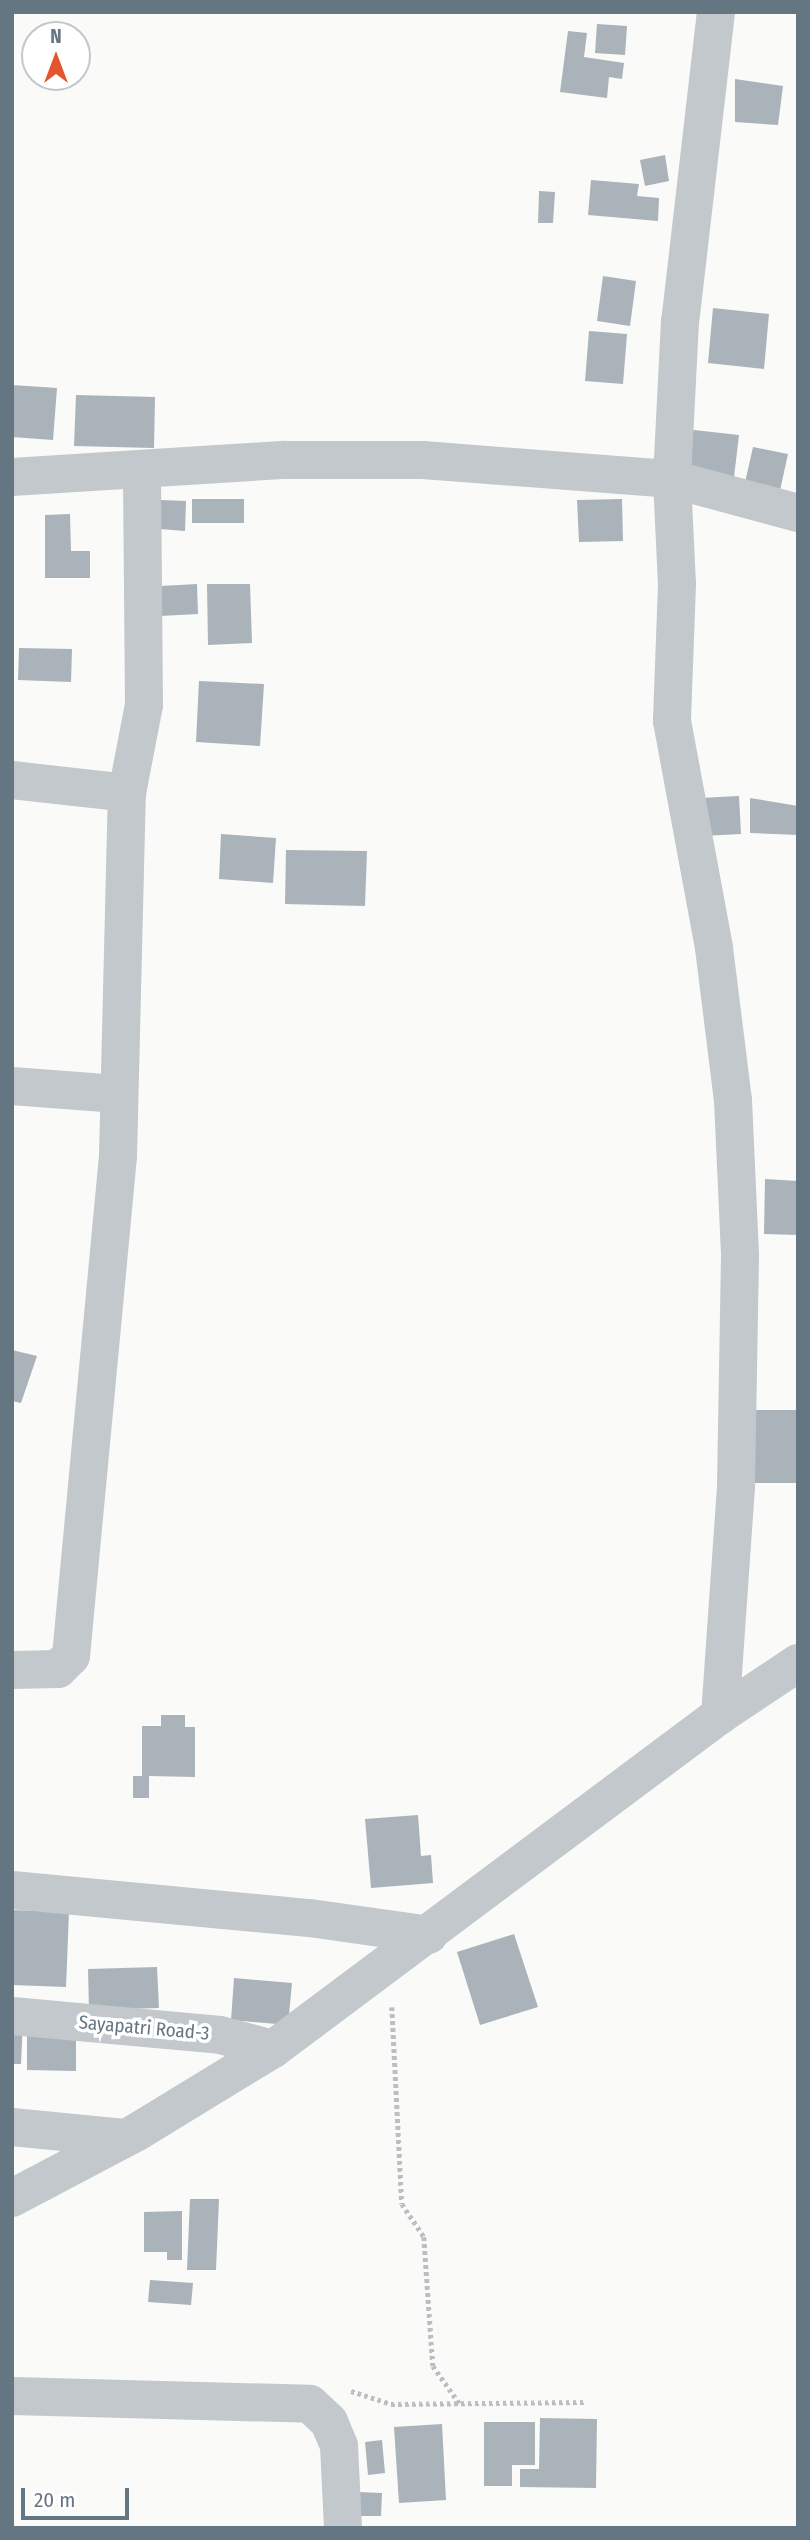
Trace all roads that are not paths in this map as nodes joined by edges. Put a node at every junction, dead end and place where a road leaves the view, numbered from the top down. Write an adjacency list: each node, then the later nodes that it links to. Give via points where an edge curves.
1 (716, 12): 4 (street, via 680,321)
2 (142, 470): 3 (street); 4 (street, via 285,460 423,460); 7 (street, via 144,705)
3 (12, 477)
4 (672, 480): 5 (street); 12 (street, via 677,584 672,720 716,962 733,1100 740,1256 736,1487)
5 (798, 513)
6 (12, 780): 7 (street)
7 (127, 793): 9 (street)
8 (12, 1086): 9 (street)
9 (118, 1094): 11 (street, via 118,1156 71,1656 58,1670)
10 (798, 1663): 12 (street)
11 (12, 1670)
12 (720, 1715): 14 (street)
13 (12, 1889): 14 (street, via 310,1918)
14 (429, 1935): 16 (street)
15 (12, 2015): 16 (street, Sayapatri Road-3, via 220,2035)
16 (273, 2049): 18 (street)
17 (12, 2127): 18 (street)
18 (124, 2138): 19 (street)
19 (12, 2198)
20 (12, 2396): 21 (street, via 310,2404 329,2422 339,2446)
21 (343, 2528)

